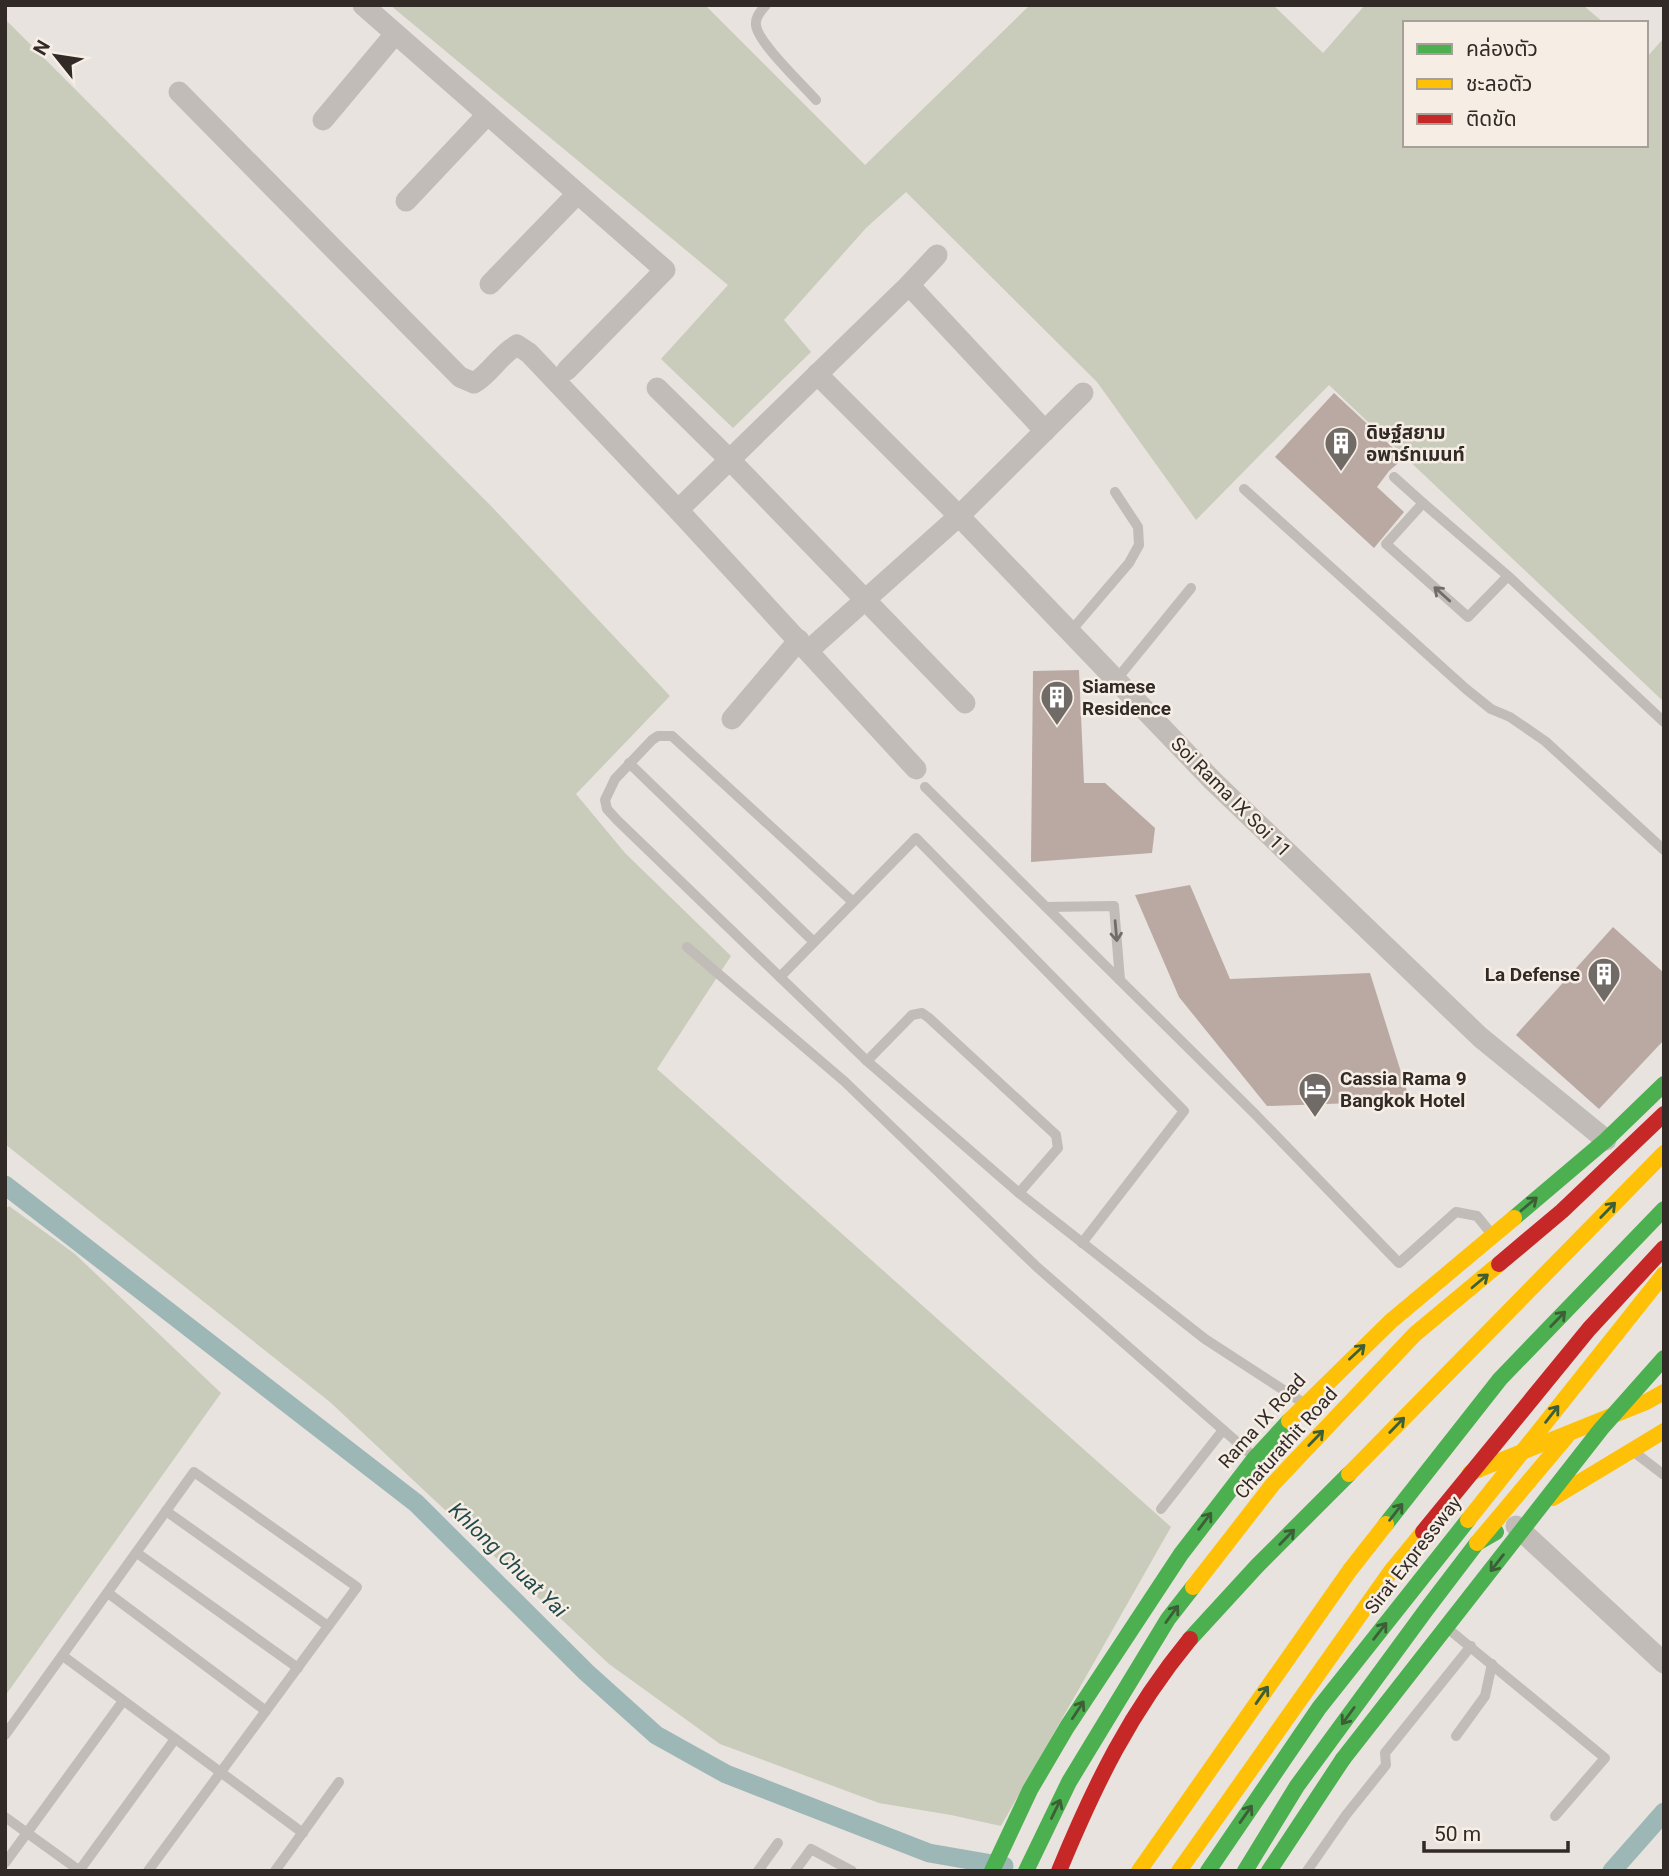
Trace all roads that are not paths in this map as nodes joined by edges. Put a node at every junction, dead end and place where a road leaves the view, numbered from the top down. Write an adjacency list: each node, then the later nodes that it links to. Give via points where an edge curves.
1 (363, 5): 4 (street)
2 (749, 5): 3 (lane)
3 (762, 9): 6 (lane, via 756,25 761,40)
4 (395, 34): 7 (street); 8 (street)
5 (179, 92): 24 (street, via 460,377 474,383 517,345)
6 (816, 100)
7 (487, 115): 9 (street); 10 (street)
8 (323, 120)
9 (577, 194): 12 (street); 14 (street, via 665,270)
10 (406, 201)
11 (937, 256): 13 (street)
12 (491, 284)
13 (909, 285): 15 (street); 18 (street)
14 (567, 370)
15 (817, 374): 19 (street); 25 (street, Soi Rama IX Soi 11)
16 (657, 388): 19 (street)
17 (1083, 393): 18 (street)
18 (1045, 431): 25 (street)
19 (729, 459): 24 (street); 28 (street)
20 (1394, 477): 23 (lane)
21 (1244, 489): 37 (lane, via 1466,689 1545,741)
22 (1115, 492): 29 (lane, via 1138,527 1139,545)
23 (1423, 503): 26 (lane); 26 (lane, one-way to 23, via 1468,617 1386,544)
24 (678, 510): 30 (street)
25 (959, 516): 28 (street); 29 (street, Soi Rama IX Soi 11)
26 (1508, 576): 34 (lane)
27 (1191, 588): 31 (lane)
28 (864, 600): 30 (street); 32 (street)
29 (1070, 632): 31 (street, Soi Rama IX Soi 11)
30 (804, 645): 33 (street); 36 (street)
31 (1116, 680): 47 (street, Soi Rama IX Soi 11, via 1213,781 1480,1037)
32 (965, 703)
33 (732, 719)
34 (1664, 722)
35 (629, 763): 38 (lane, via 658,736 672,736); 40 (lane); 42 (lane, via 615,779 605,800 607,809)
36 (921, 778): 39 (lane)
37 (1664, 849)
38 (853, 902): 40 (lane); 52 (lane, via 916,838 1184,1111)
39 (1046, 907): 43 (lane); 43 (lane, one-way to 43, via 1114,906)
40 (814, 942): 42 (lane)
41 (687, 947): 58 (lane, via 844,1081 1037,1267)
42 (780, 977): 44 (lane)
43 (1120, 980): 51 (lane, via 1399,1263 1456,1212 1477,1216)
44 (867, 1061): 49 (lane); 49 (lane, via 912,1014 929,1018 1056,1135 1058,1148)
45 (1664, 1084): 47 (main road, Rama IX Road)
46 (1664, 1114): 98 (main road, Chaturathit Road, one-way to 46, bridge, via 1069,1782 1168,1619 1273,1484 1415,1335 1562,1211)
47 (1606, 1140): 50 (main road); 51 (main road, Rama IX Road, one-way to 47)
48 (1664, 1153): 99 (main road, one-way to 48, bridge, via 1122,1734 1165,1671 1222,1603)
49 (1019, 1193): 52 (lane)
50 (1650, 1210): 100 (main road, one-way to 50, via 1350,1570 1500,1379)
51 (1492, 1234): 57 (main road, Rama IX Road, one-way to 51)
52 (1082, 1243): 57 (lane, via 1205,1339)
53 (1664, 1248): 63 (main road, via 1589,1329)
54 (1664, 1274): 102 (main road, Sirat Expressway, one-way to 54, bridge, via 1318,1708)
55 (1664, 1358): 104 (main road, one-way to 104, bridge, via 1601,1429 1343,1759)
56 (1664, 1392): 60 (main road)
57 (1304, 1404): 62 (main road, Rama IX Road)
58 (1223, 1430): 62 (lane); 65 (lane)
59 (1664, 1430): 61 (main road)
60 (1571, 1432): 63 (main road); 68 (main road)
61 (1632, 1450): 64 (lane); 67 (main road)
62 (1255, 1458): 97 (main road, Rama IX Road, one-way to 62, via 1030,1790 1088,1694 1181,1553)
63 (1470, 1473): 101 (main road, via 1391,1571)
64 (1664, 1475)
65 (1161, 1509)
66 (166, 1511): 69 (lane); 72 (lane); 72 (lane, via 194,1472 357,1587)
67 (1512, 1522): 68 (main road); 75 (street)
68 (1477, 1544): 71 (main road)
69 (136, 1553): 70 (lane); 77 (lane)
70 (108, 1593): 74 (lane); 79 (lane)
71 (1426, 1610): 73 (lane); 103 (main road, one-way to 103, via 1297,1786)
72 (328, 1626): 77 (lane)
73 (1471, 1646): 76 (lane); 105 (lane, via 1385,1752 1387,1765)
74 (63, 1656): 78 (lane); 80 (lane)
75 (1664, 1663)
76 (1492, 1664): 81 (lane, via 1485,1696); 85 (lane, via 1605,1758)
77 (298, 1668): 79 (lane)
78 (123, 1701): 82 (lane); 87 (lane)
79 (266, 1711): 83 (lane)
80 (5, 1735)
81 (1456, 1736)
82 (175, 1739): 83 (lane); 91 (lane)
83 (220, 1772): 88 (lane); 92 (lane)
84 (339, 1782): 88 (lane)
85 (1555, 1816)
86 (5, 1817): 87 (lane)
87 (27, 1833): 90 (lane); 91 (lane)
88 (303, 1833): 93 (lane)
89 (778, 1843): 94 (lane)
90 (5, 1863)
91 (79, 1871)
92 (148, 1871)
93 (275, 1871)
94 (758, 1871)
95 (795, 1871): 96 (lane, via 811,1849)
96 (852, 1871)
97 (992, 1871)
98 (1026, 1871)
99 (1059, 1871)
100 (1139, 1871)
101 (1179, 1871)
102 (1208, 1871)
103 (1245, 1871)
104 (1269, 1871)
105 (1307, 1871)

